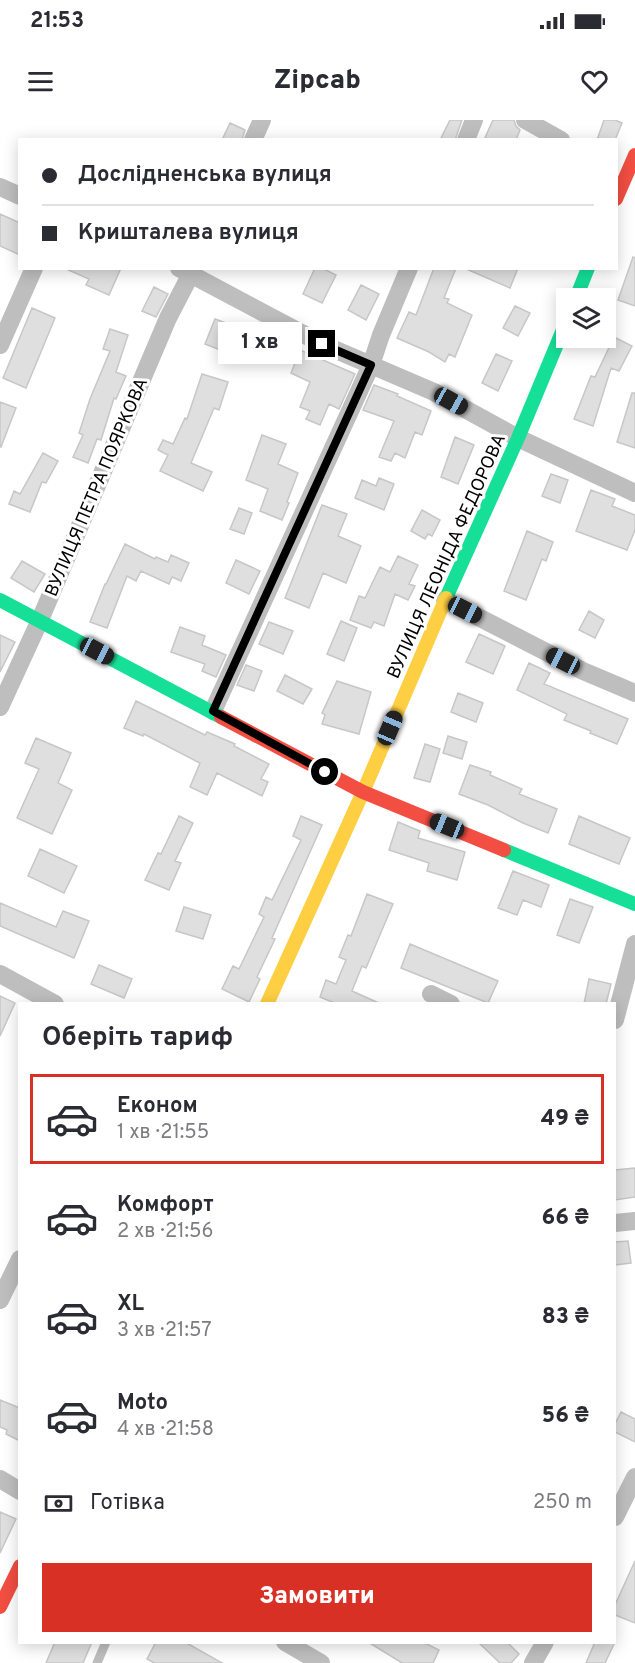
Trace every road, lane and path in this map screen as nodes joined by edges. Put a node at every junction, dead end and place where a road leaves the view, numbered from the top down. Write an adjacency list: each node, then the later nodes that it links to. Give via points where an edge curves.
1 (474, 120): 3 (street)
2 (525, 120): 4 (street)
3 (467, 138)
4 (557, 138)
5 (635, 155): 6 (street)
6 (626, 175): 8 (street)
7 (0, 187): 9 (street)
8 (618, 194)
9 (18, 195)
10 (33, 270): 15 (street)
11 (188, 270): 17 (street, via 322,344); 22 (street, ВУЛИЦЯ ПЕТРА ПОЯРКОВА)
12 (409, 270): 17 (street)
13 (587, 270): 14 (street)
14 (580, 288)
15 (0, 345)
16 (556, 346): 18 (street, ВУЛИЦЯ ЛЕОНІДА ФЕДОРОВА)
17 (371, 365): 18 (street, via 434,392); 25 (street)
18 (518, 438): 19 (street); 21 (street, ВУЛИЦЯ ЛЕОНІДА ФЕДОРОВА)
19 (635, 493)
20 (0, 600): 22 (street)
21 (445, 600): 23 (street, via 582,671); 26 (street, ВУЛИЦЯ ЛЕОНІДА ФЕДОРОВА)
22 (40, 620): 24 (street, ВУЛИЦЯ ПЕТРА ПОЯРКОВА); 25 (street)
23 (635, 693)
24 (0, 706)
25 (213, 711): 26 (street)
26 (363, 792): 27 (street); 32 (street, ВУЛИЦЯ ЛЕОНІДА ФЕДОРОВА)
27 (635, 904)
28 (635, 944): 34 (street)
29 (0, 974): 31 (street)
30 (431, 994): 33 (street)
31 (51, 1002)
32 (268, 1002)
33 (447, 1002)
34 (616, 1016)
35 (635, 1221): 36 (street)
36 (616, 1223)
37 (18, 1263): 38 (street)
38 (0, 1300)
39 (635, 1477): 42 (street)
40 (0, 1479): 41 (street)
41 (18, 1490)
42 (622, 1513)
43 (18, 1570): 44 (street)
44 (0, 1607)
45 (105, 1644): 48 (lane)
46 (288, 1644): 49 (street)
47 (544, 1644): 50 (street)
48 (98, 1663)
49 (321, 1663)
50 (533, 1663)

